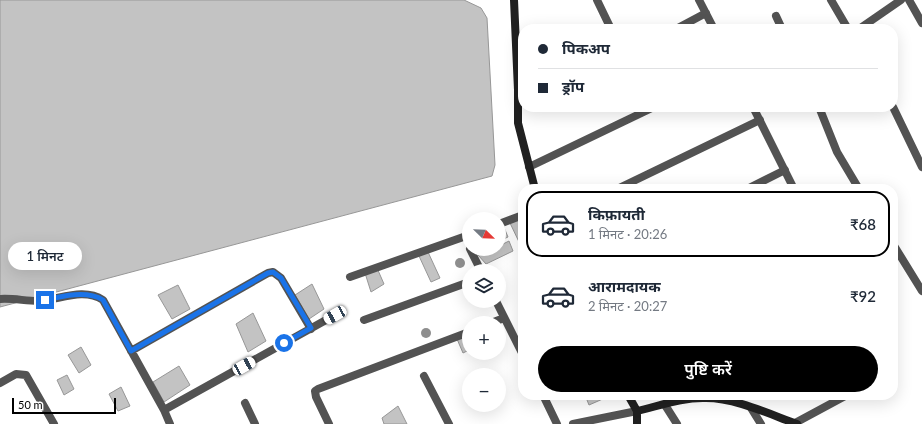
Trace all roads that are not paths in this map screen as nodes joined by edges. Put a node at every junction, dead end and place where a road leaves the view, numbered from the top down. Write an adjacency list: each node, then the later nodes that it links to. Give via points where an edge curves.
1 (514, 0): 21 (street, via 518,123)
2 (597, 0): 10 (street)
3 (699, 0): 7 (street)
4 (831, 0): 14 (street)
5 (901, 0): 15 (street)
6 (909, 0): 9 (street)
7 (706, 13): 11 (street); 12 (street)
8 (776, 16): 13 (street)
9 (922, 23)
10 (609, 24)
11 (685, 24)
12 (712, 24)
13 (780, 24)
14 (845, 24)
15 (866, 24)
16 (644, 112): 21 (street)
17 (756, 112): 20 (street)
18 (820, 112): 28 (street, via 837,152)
19 (895, 112): 22 (street)
20 (760, 120): 23 (street); 25 (street)
21 (529, 167): 24 (street)
22 (922, 167)
23 (785, 170): 26 (street); 27 (street)
24 (534, 184)
25 (627, 184)
26 (757, 184)
27 (792, 184)
28 (856, 184)
29 (518, 217): 30 (street)
30 (506, 221)
31 (462, 237): 33 (street)
32 (898, 252): 35 (street)
33 (350, 277)
34 (462, 285): 38 (street)
35 (922, 291)
36 (0, 299): 43 (street, via 38,300 65,295 98,297 103,300)
37 (335, 315): 40 (street)
38 (364, 320)
39 (506, 322): 42 (street)
40 (311, 328): 43 (street, via 281,278 273,272); 54 (street)
41 (462, 335): 59 (street, via 315,391)
42 (518, 345)
43 (131, 351): 54 (street)
44 (424, 376): 60 (street)
45 (0, 383): 56 (street, via 16,374 26,375)
46 (545, 400): 61 (street)
47 (630, 400): 55 (street)
48 (685, 400): 52 (street)
49 (726, 400): 53 (street)
50 (839, 400): 66 (street)
51 (245, 403): 58 (street)
52 (664, 404): 55 (street); 64 (street)
53 (751, 408): 65 (street); 66 (street)
54 (164, 410): 57 (street)
55 (636, 411): 62 (street); 63 (street)
56 (54, 424)
57 (170, 424)
58 (255, 424)
59 (329, 424)
60 (449, 424)
61 (557, 424)
62 (573, 424)
63 (637, 424)
64 (677, 424)
65 (761, 424)
66 (796, 424)

